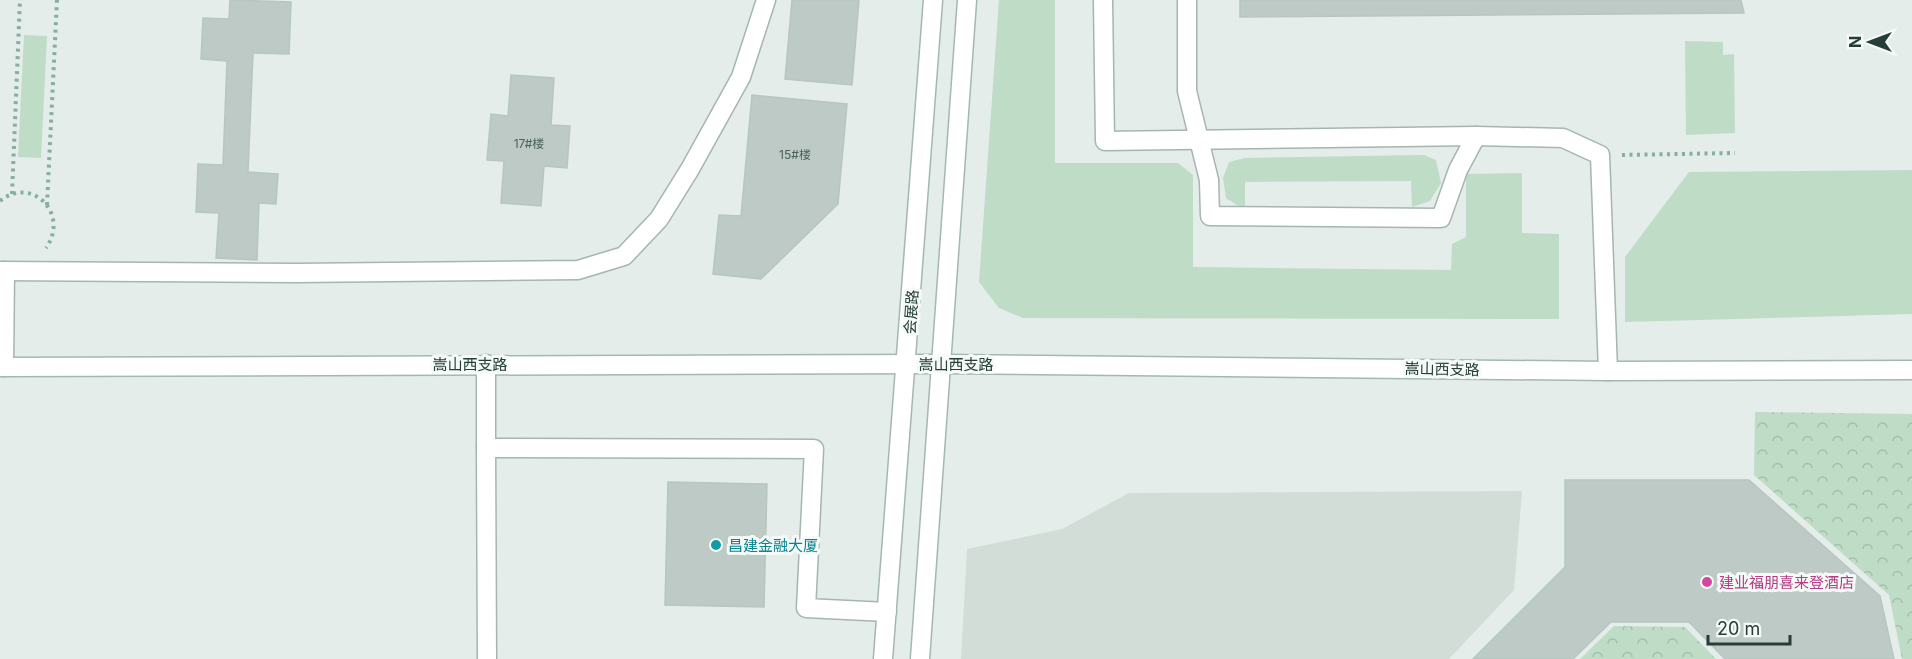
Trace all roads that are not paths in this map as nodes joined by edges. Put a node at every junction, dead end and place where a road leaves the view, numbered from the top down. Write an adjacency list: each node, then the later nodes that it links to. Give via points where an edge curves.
1 (766, 0): 8 (street, via 741,77 713,129 660,219 624,256 578,270)
2 (933, 0): 10 (street, 会展路)
3 (967, 0): 11 (street)
4 (1103, 0): 7 (street, via 1105,141)
5 (1187, 0): 7 (street, via 1187,91)
6 (1476, 136): 7 (street); 7 (street, via 1458,170 1441,218 1210,216 1209,180); 14 (street, via 1563,138 1600,155)
7 (1199, 141)
8 (3, 271): 12 (street)
9 (486, 364): 10 (street, 嵩山西支路); 12 (street, 嵩山西支路); 15 (street)
10 (907, 364): 11 (street, 嵩山西支路); 16 (street, 会展路)
11 (940, 364): 14 (street, 嵩山西支路); 19 (street)
12 (2, 367)
13 (1912, 370): 14 (street, 嵩山西支路)
14 (1608, 371)
15 (486, 448): 16 (street, via 814,449 806,608); 17 (street)
16 (886, 612): 18 (street, 会展路)
17 (488, 659)
18 (883, 659)
19 (920, 659)

